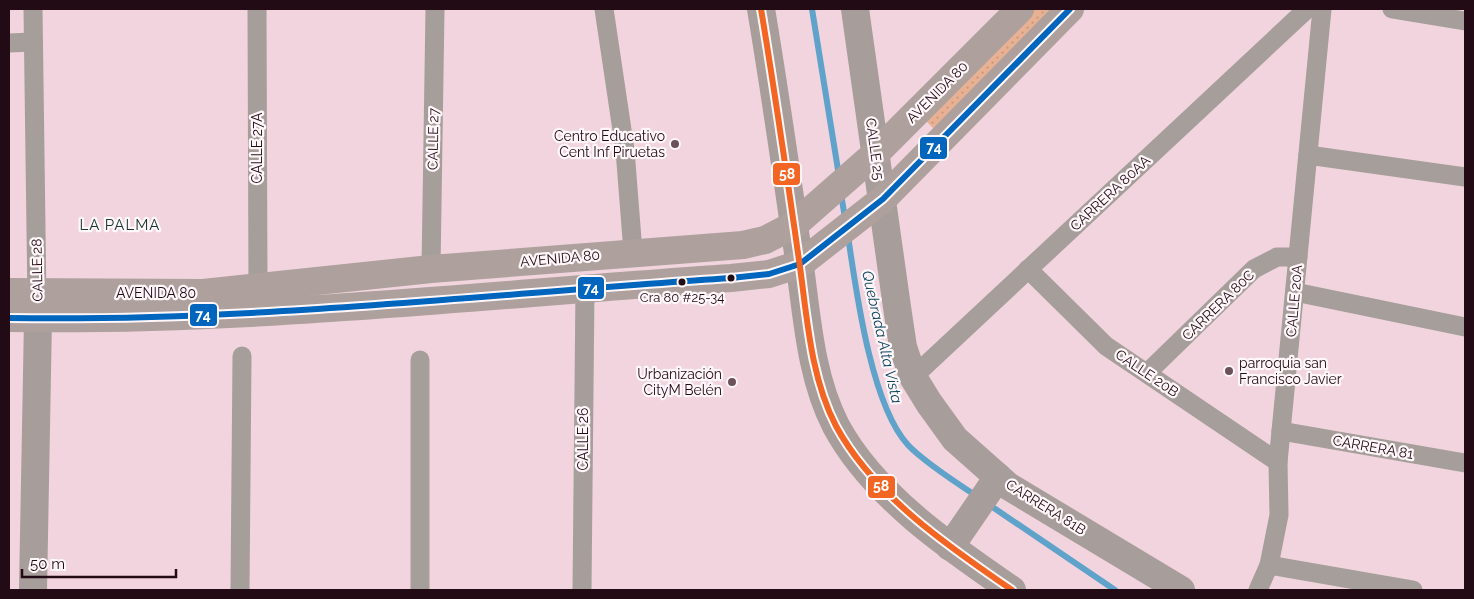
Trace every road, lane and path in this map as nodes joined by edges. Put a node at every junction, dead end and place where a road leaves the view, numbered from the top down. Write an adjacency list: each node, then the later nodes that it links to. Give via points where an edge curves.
1 (33, 9): 13 (street, CALLE 28)
2 (257, 9): 25 (street, CALLE 27A)
3 (436, 9): 23 (street, CALLE 27)
4 (604, 9): 20 (street, via 625,150)
5 (761, 9): 19 (street)
6 (855, 9): 16 (street, CALLE 25)
7 (1020, 9): 16 (main road, AVENIDA 80)
8 (1070, 9): 18 (main road, AVENIDA 80)
9 (1307, 9): 24 (street, CARRERA 80AA)
10 (1322, 9): 15 (street, CALLE 20A)
11 (1392, 9): 12 (street)
12 (1465, 20)
13 (33, 42): 14 (street); 29 (street, CALLE 28)
14 (9, 43)
15 (1308, 155): 17 (street); 22 (street, CALLE 20A)
16 (869, 159): 18 (street, CALLE 25); 19 (main road, AVENIDA 80)
17 (1465, 176)
18 (875, 205): 21 (main road, AVENIDA 80); 35 (street, CALLE 25, via 903,347)
19 (794, 225): 20 (main road, AVENIDA 80, via 765,240 743,245); 21 (street)
20 (633, 252): 23 (main road, AVENIDA 80)
21 (810, 257): 26 (main road, AVENIDA 80, via 769,274); 40 (street, via 807,322 825,401 836,426 866,470 894,498)
22 (1298, 257): 28 (street, CALLE 20A); 34 (street, CARRERA 80C, via 1277,257 1254,269)
23 (431, 269): 25 (main road, AVENIDA 80)
24 (1028, 269): 34 (street, CALLE 20B, via 1106,346); 35 (street, CARRERA 80AA)
25 (258, 288): 29 (main road, AVENIDA 80)
26 (585, 288): 29 (main road, AVENIDA 80, via 243,314 143,318); 45 (street, CALLE 26)
27 (9, 292): 29 (main road, AVENIDA 80)
28 (1295, 292): 31 (street); 36 (street, CALLE 20A)
29 (37, 306): 30 (main road, AVENIDA 80); 42 (street, CALLE 28)
30 (9, 318)
31 (1465, 327)
32 (242, 356): 43 (street)
33 (420, 360): 44 (street)
34 (1147, 373): 37 (street, CALLE 20B)
35 (913, 377): 39 (street, CARRERA 81B, via 955,439)
36 (1281, 431): 37 (street, CALLE 20A); 38 (street, CARRERA 81)
37 (1278, 462): 41 (street, CALLE 20A, via 1279,515)
38 (1465, 463)
39 (1001, 485): 40 (street); 47 (street, CARRERA 81B)
40 (959, 548): 46 (street)
41 (1269, 565): 48 (street, CALLE 20A); 49 (street)
42 (33, 590)
43 (240, 590)
44 (420, 590)
45 (582, 590)
46 (1012, 590)
47 (1181, 590)
48 (1258, 590)
49 (1413, 590)

